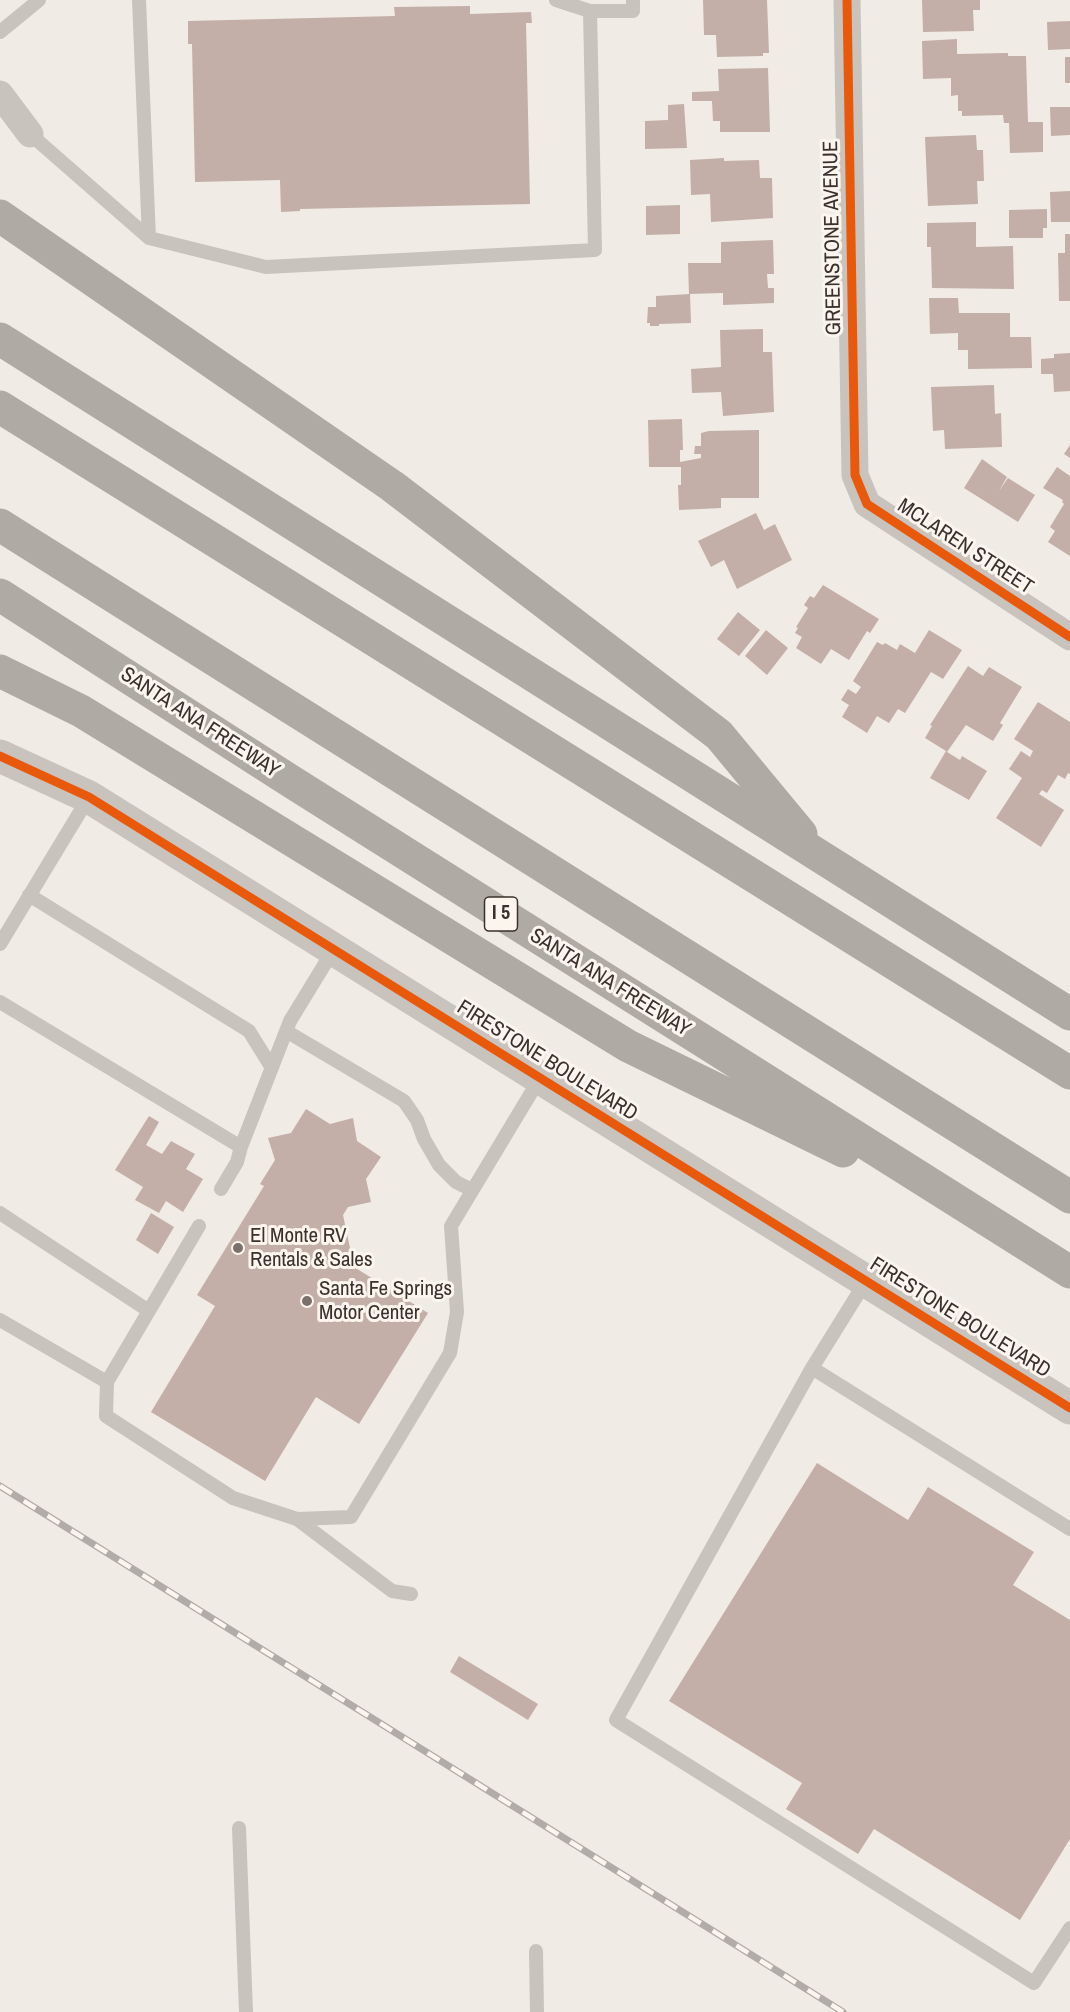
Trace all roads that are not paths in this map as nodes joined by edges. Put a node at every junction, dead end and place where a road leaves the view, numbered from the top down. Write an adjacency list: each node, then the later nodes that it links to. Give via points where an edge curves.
1 (39, 0): 7 (lane)
2 (140, 0): 11 (lane)
3 (556, 0): 6 (lane)
4 (633, 0): 6 (lane, via 633,11)
5 (847, 0): 14 (street, GREENSTONE AVENUE)
6 (590, 11): 11 (lane, via 595,250 266,267)
7 (0, 33)
8 (0, 94): 9 (street)
9 (30, 134): 11 (lane)
10 (0, 216): 21 (highway, via 392,486 719,735)
11 (149, 238)
12 (0, 339): 21 (highway)
13 (0, 407): 29 (highway)
14 (855, 475): 17 (street, MCLAREN STREET, via 867,504)
15 (0, 525): 34 (highway)
16 (0, 595): 37 (highway, SANTA ANA FREEWAY / I 5)
17 (1070, 637)
18 (0, 671): 37 (highway, via 81,711 628,1046)
19 (0, 756): 20 (street, FIRESTONE BOULEVARD)
20 (89, 797): 22 (lane); 24 (street, FIRESTONE BOULEVARD)
21 (821, 858): 26 (highway)
22 (30, 895): 23 (lane); 28 (lane, via 249,1031)
23 (0, 944)
24 (333, 949): 27 (lane); 30 (street, FIRESTONE BOULEVARD)
25 (0, 1002): 31 (lane)
26 (1070, 1014)
27 (286, 1030): 28 (lane); 33 (lane, via 404,1101 439,1165 456,1182)
28 (272, 1068): 31 (lane)
29 (1070, 1073)
30 (540, 1078): 33 (lane); 39 (street, FIRESTONE BOULEVARD)
31 (241, 1147): 32 (lane)
32 (221, 1189)
33 (472, 1190): 45 (lane, via 451,1226 457,1312 450,1353 351,1517)
34 (1070, 1197)
35 (0, 1214): 40 (lane)
36 (199, 1226): 40 (lane)
37 (1003, 1230): 38 (highway, SANTA ANA FREEWAY / I 5)
38 (1070, 1272)
39 (866, 1281): 42 (lane); 44 (street, FIRESTONE BOULEVARD)
40 (149, 1311): 43 (lane)
41 (0, 1320): 43 (lane)
42 (812, 1368): 46 (lane); 49 (lane, via 616,1720 1034,1983)
43 (107, 1382): 45 (lane, via 106,1416 233,1498)
44 (1070, 1408)
45 (297, 1520): 47 (lane, via 392,1591)
46 (1070, 1529)
47 (411, 1594)
48 (239, 1828): 51 (lane)
49 (1070, 1928)
50 (536, 1951): 52 (lane)
51 (246, 2012)
52 (537, 2012)

